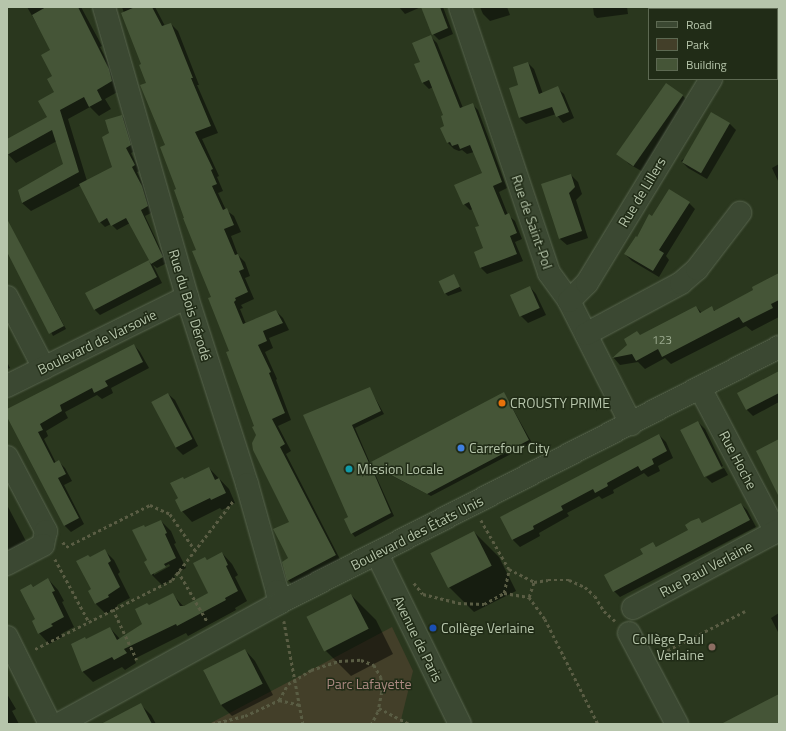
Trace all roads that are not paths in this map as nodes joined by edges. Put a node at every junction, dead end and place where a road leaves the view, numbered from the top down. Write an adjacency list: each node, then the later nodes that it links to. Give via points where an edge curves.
1 (104, 7): 6 (street, Rue du Bois Dérodé)
2 (460, 7): 7 (street, Rue de Saint-Pol, via 543,258 549,272)
3 (710, 80): 7 (street, Rue de Lillers, via 587,283)
4 (740, 213): 8 (street, via 697,269 681,283)
5 (7, 297): 10 (street)
6 (187, 298): 10 (street, Boulevard de Varsovie); 18 (street, Rue du Bois Dérodé, via 247,484)
7 (569, 301): 8 (street, Rue de Saint-Pol)
8 (586, 334): 13 (street, Rue de Saint-Pol)
9 (779, 347): 12 (street, Boulevard des États Unis)
10 (44, 368): 11 (street, Boulevard de Varsovie)
11 (7, 386)
12 (700, 388): 13 (street, Boulevard des États Unis); 15 (street, Rue Hoche)
13 (631, 424): 16 (street, Boulevard des États Unis)
14 (7, 457): 17 (street, via 45,538)
15 (778, 531): 19 (street, Rue Paul Verlaine)
16 (377, 554): 18 (street, Boulevard des États Unis); 24 (street, Avenue de Paris)
17 (7, 564)
18 (279, 603): 23 (street, Boulevard des États Unis)
19 (633, 608)
20 (629, 632): 25 (street)
21 (7, 637): 22 (street)
22 (50, 724)
23 (59, 724)
24 (460, 724)
25 (677, 724)

